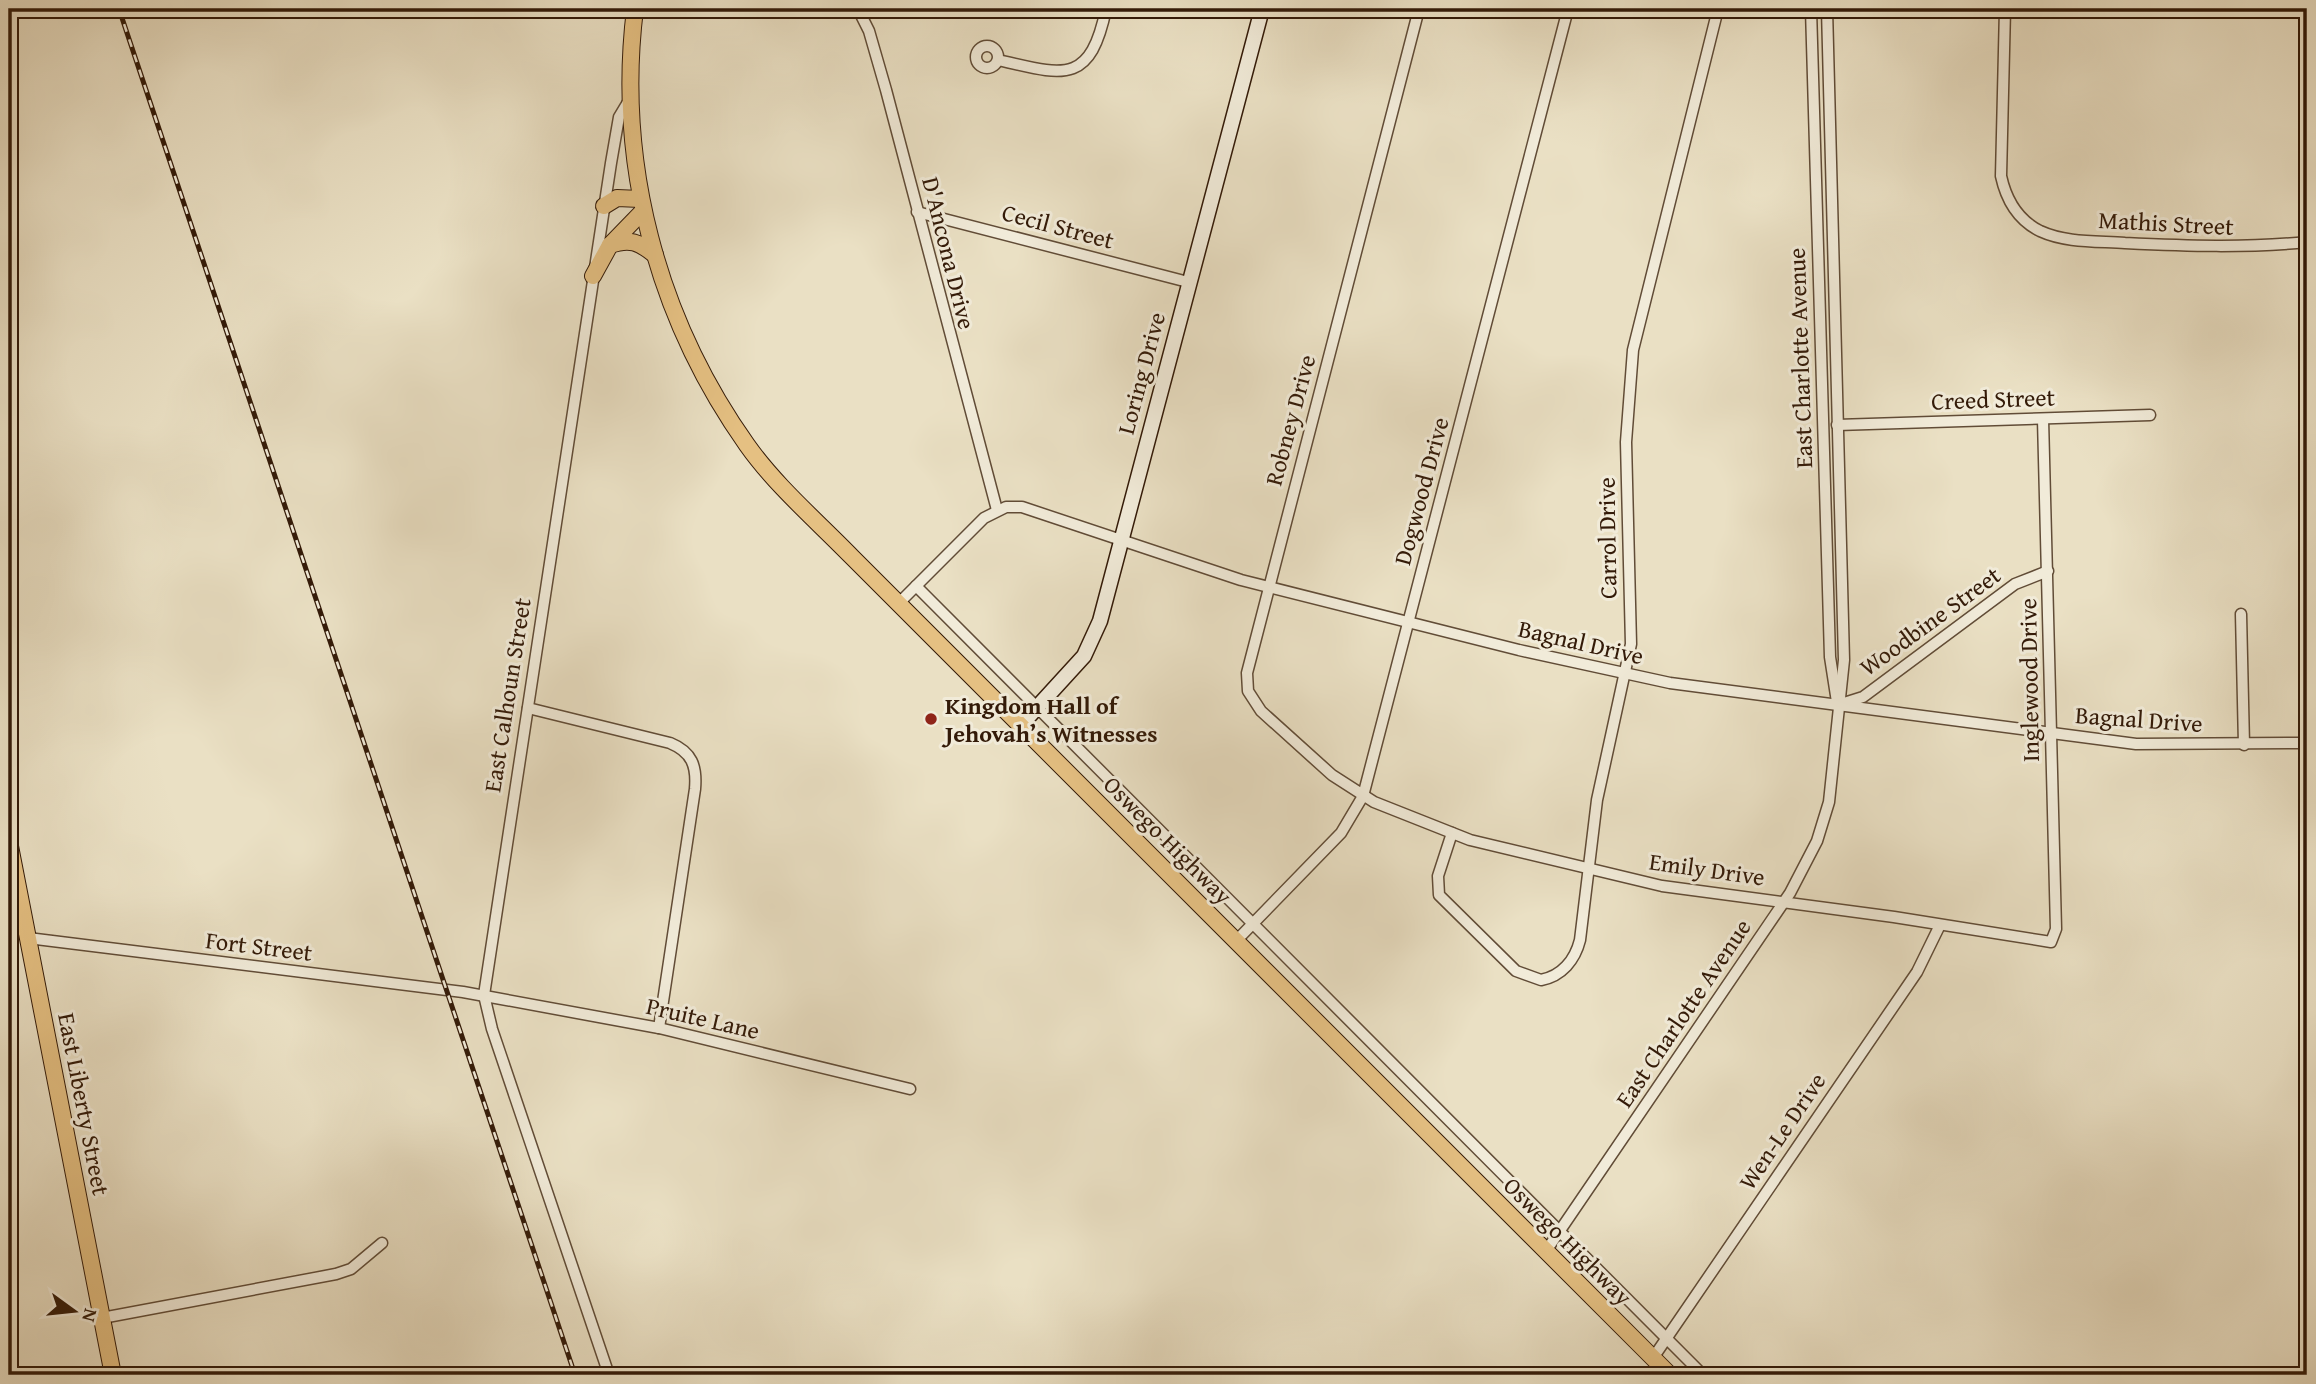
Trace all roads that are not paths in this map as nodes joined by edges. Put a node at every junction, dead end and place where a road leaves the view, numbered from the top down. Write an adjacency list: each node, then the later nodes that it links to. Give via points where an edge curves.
1 (635, 9): 12 (main road, East Calhoun Street)
2 (858, 9): 15 (street, D'Ancona Drive, via 869,31)
3 (1106, 9): 11 (street, via 1094,51 1073,69 1048,71)
4 (1262, 9): 20 (street, Loring Drive)
5 (1419, 9): 28 (street, Robney Drive)
6 (1568, 9): 31 (street, Dogwood Drive)
7 (1718, 9): 32 (street, Carrol Drive, via 1631,363 1626,442 1631,645)
8 (1811, 9): 33 (street, East Charlotte Avenue, via 1829,643)
9 (1827, 9): 23 (street, East Charlotte Avenue)
10 (2005, 9): 16 (street, Mathis Street, via 2001,176 2008,199 2027,222 2050,234 2079,240 2222,248)
11 (998, 60)
12 (628, 102): 13 (main road, Oswego Highway); 14 (street, East Calhoun Street, via 619,117)
13 (641, 205): 14 (main road, via 617,198); 17 (main road); 18 (main road, Oswego Highway)
14 (604, 206): 19 (street, East Calhoun Street)
15 (917, 212): 20 (street, Cecil Street); 24 (street, D'Ancona Drive)
16 (2307, 242)
17 (610, 245): 18 (main road, via 629,240); 19 (main road)
18 (655, 255): 29 (main road, Oswego Highway, via 695,357 747,445)
19 (593, 276): 35 (street, East Calhoun Street)
20 (1188, 282): 25 (street, Loring Drive)
21 (2150, 415): 22 (street, Creed Street)
22 (2043, 419): 23 (street, Creed Street); 26 (street, Inglewood Drive)
23 (1837, 425): 33 (street, East Charlotte Avenue, via 1844,660)
24 (997, 510): 25 (street, Bagnal Drive, via 1014,506 1032,509); 27 (street)
25 (1121, 540): 28 (street, Bagnal Drive); 34 (street, Loring Drive, via 1093,641)
26 (2048, 571): 33 (street, Woodbine Street, via 2015,584 1863,697); 37 (street, Inglewood Drive)
27 (916, 586): 29 (street); 34 (street, Oswego Highway)
28 (1268, 587): 31 (street, Bagnal Drive); 40 (street, Robney Drive, via 1247,673 1251,698 1301,750)
29 (899, 603): 36 (main road, Oswego Highway)
30 (2241, 614): 39 (street)
31 (1408, 622): 32 (street, Bagnal Drive); 40 (street, Dogwood Drive)
32 (1625, 674): 33 (street, Bagnal Drive); 43 (street, Carrol Drive, via 1597,800)
33 (1838, 704): 37 (street, Bagnal Drive); 44 (street, East Charlotte Avenue, via 1827,812)
34 (1038, 707): 36 (street, Loring Drive); 45 (street, Oswego Highway)
35 (528, 708): 50 (street, East Calhoun Street); 51 (street, via 670,743 692,760 695,789)
36 (1021, 725): 49 (main road, Oswego Highway)
37 (2052, 733): 39 (street, Bagnal Drive, via 2159,746); 48 (street, Inglewood Drive)
38 (2307, 743): 39 (street, Bagnal Drive)
39 (2244, 745)
40 (1363, 796): 41 (street, Emily Drive); 45 (street, Dogwood Drive, via 1341,833)
41 (1452, 833): 43 (street, Emily Drive); 43 (street, Carrol Drive, via 1438,876 1439,895 1499,956 1530,979 1554,977 1575,955)
42 (9, 841): 47 (main road, East Liberty Street)
43 (1588, 870): 44 (street, Emily Drive, via 1662,886)
44 (1784, 901): 46 (street, Emily Drive); 53 (street, East Charlotte Avenue)
45 (1253, 924): 49 (street, Dogwood Drive); 53 (street, Oswego Highway)
46 (1940, 925): 48 (street, Emily Drive, via 2047,943); 57 (street, Wen-Le Drive, via 1917,972)
47 (28, 938): 50 (street, Fort Street); 56 (main road, East Liberty Street)
48 (2054, 940)
49 (1237, 941): 55 (main road, Oswego Highway)
50 (484, 995): 51 (street, Pruite Lane); 60 (street, East Calhoun Street)
51 (659, 1028): 52 (street, Pruite Lane)
52 (910, 1089)
53 (1560, 1231): 55 (street, East Charlotte Avenue); 57 (street, Oswego Highway)
54 (382, 1243): 56 (street, via 351,1269 337,1274)
55 (1546, 1251): 58 (main road, Oswego Highway)
56 (102, 1318): 59 (main road, East Liberty Street)
57 (1667, 1338): 58 (street, Wen-Le Drive); 62 (street, Oswego Highway)
58 (1653, 1358): 61 (main road, Oswego Highway)
59 (113, 1375)
60 (609, 1375)
61 (1670, 1375)
62 (1703, 1375)

